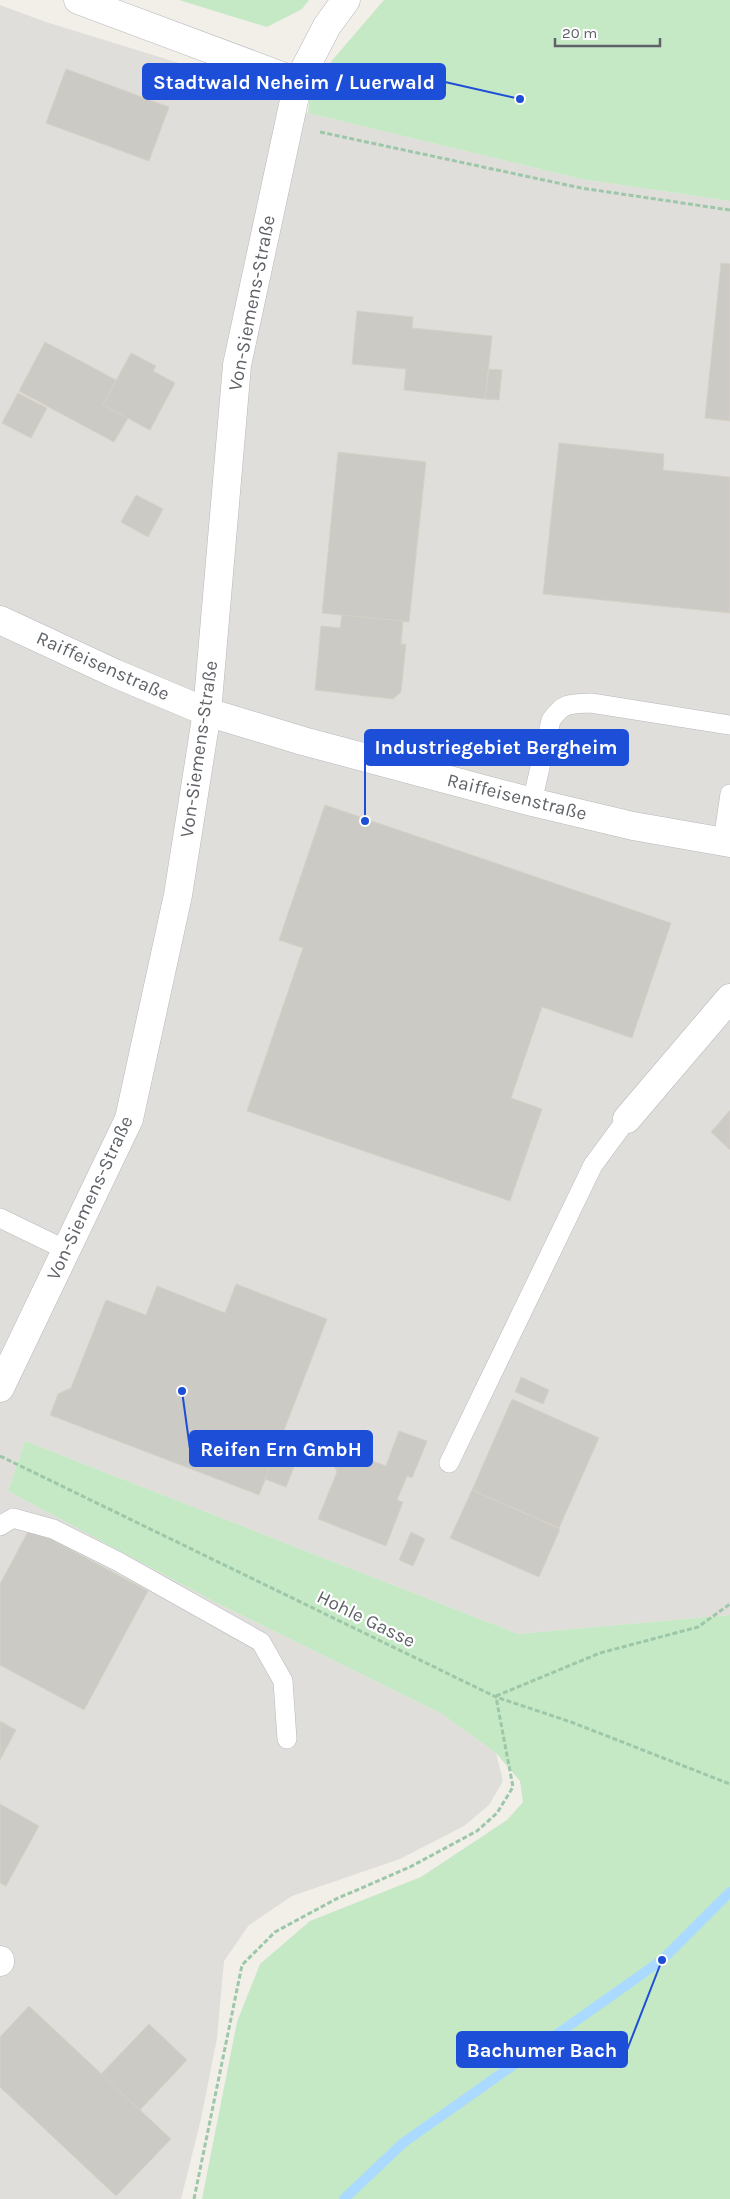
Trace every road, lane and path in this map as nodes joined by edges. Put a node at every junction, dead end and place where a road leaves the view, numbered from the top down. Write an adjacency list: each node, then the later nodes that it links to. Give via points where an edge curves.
1 (78, 0): 3 (street)
2 (346, 0): 3 (street, Von-Siemens-Straße, via 327,26)
3 (298, 82): 4 (street, Von-Siemens-Straße)
4 (288, 126): 5 (path, via 581,188); 7 (street, Von-Siemens-Straße, via 237,365)
5 (730, 210)
6 (0, 620): 7 (street, Raiffeisenstraße, via 114,674)
7 (207, 712): 10 (street, Raiffeisenstraße); 15 (street, Von-Siemens-Straße, via 178,895 129,1119)
8 (730, 725): 10 (lane, via 591,703 568,704 550,720)
9 (730, 794): 11 (lane)
10 (532, 802): 11 (street, Raiffeisenstraße, via 633,826)
11 (726, 842)
12 (730, 998): 13 (street)
13 (627, 1119): 18 (lane, via 593,1164)
14 (0, 1218): 15 (lane)
15 (66, 1250): 16 (street, Von-Siemens-Straße)
16 (0, 1388)
17 (0, 1456): 21 (path, Hohle Gasse)
18 (448, 1463)
19 (0, 1526): 22 (lane, via 13,1518 53,1529 261,1642 283,1681)
20 (730, 1604): 21 (path, via 698,1627 600,1653)
21 (496, 1697): 23 (path, Hohle Gasse, via 571,1722); 24 (path, via 513,1788 497,1813 477,1830 410,1867 336,1898 275,1932 242,1965)
22 (287, 1739)
23 (730, 1784)
24 (194, 2199)

